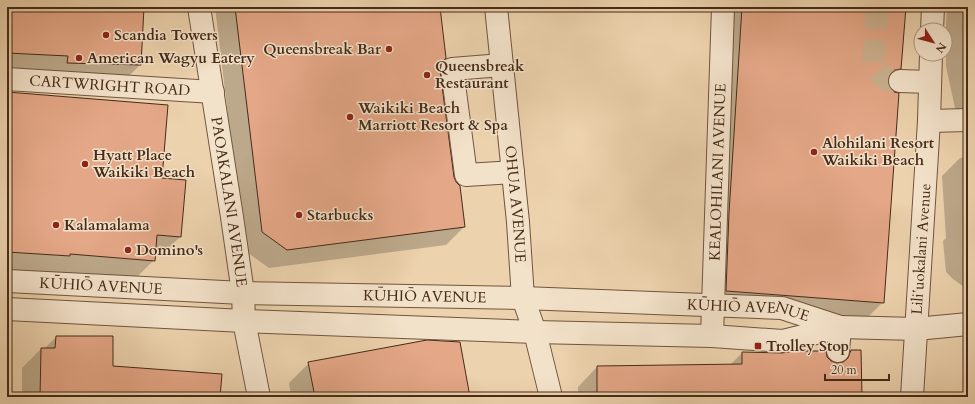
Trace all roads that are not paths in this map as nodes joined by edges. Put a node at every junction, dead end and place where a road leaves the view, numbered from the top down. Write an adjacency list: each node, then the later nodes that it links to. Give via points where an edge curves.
1 (199, 7): 11 (street, PAOAKALANI AVENUE)
2 (496, 7): 7 (street, OHUA AVENUE)
3 (723, 7): 19 (street, KEALOHILANI AVENUE)
4 (933, 7): 5 (street)
5 (932, 22)
6 (931, 62): 10 (street, Liliʻuokalani Avenue)
7 (502, 65): 14 (street, OHUA AVENUE); 14 (street, via 452,69 466,175)
8 (7, 79): 11 (street, CARTWRIGHT ROAD)
9 (900, 81): 10 (street)
10 (930, 82): 13 (street, Liliʻuokalani Avenue)
11 (213, 92): 17 (street, PAOAKALANI AVENUE)
12 (968, 120): 13 (street)
13 (929, 121): 25 (street, Liliʻuokalani Avenue)
14 (513, 172): 18 (street, OHUA AVENUE)
15 (7, 281): 16 (street, KŪHIŌ AVENUE)
16 (94, 285): 17 (street, KŪHIŌ AVENUE); 21 (street)
17 (243, 293): 18 (street, KŪHIŌ AVENUE); 22 (street, PAOAKALANI AVENUE)
18 (523, 298): 19 (street, KŪHIŌ AVENUE); 26 (street, OHUA AVENUE)
19 (714, 305): 24 (street, KŪHIŌ AVENUE, via 782,308); 27 (street, KEALOHILANI AVENUE)
20 (7, 309): 21 (street, KŪHIŌ AVENUE)
21 (94, 314): 22 (street, KŪHIŌ AVENUE)
22 (244, 321): 26 (street, KŪHIŌ AVENUE); 29 (street, PAOAKALANI AVENUE)
23 (968, 324): 25 (street, KŪHIŌ AVENUE)
24 (840, 327): 25 (street, KŪHIŌ AVENUE); 27 (street, KŪHIŌ AVENUE, via 783,342); 28 (street)
25 (916, 329): 31 (street, Liliʻuokalani Avenue)
26 (536, 332): 27 (street, KŪHIŌ AVENUE); 30 (street, OHUA AVENUE)
27 (712, 336)
28 (838, 350)
29 (259, 397)
30 (551, 397)
31 (912, 397)

